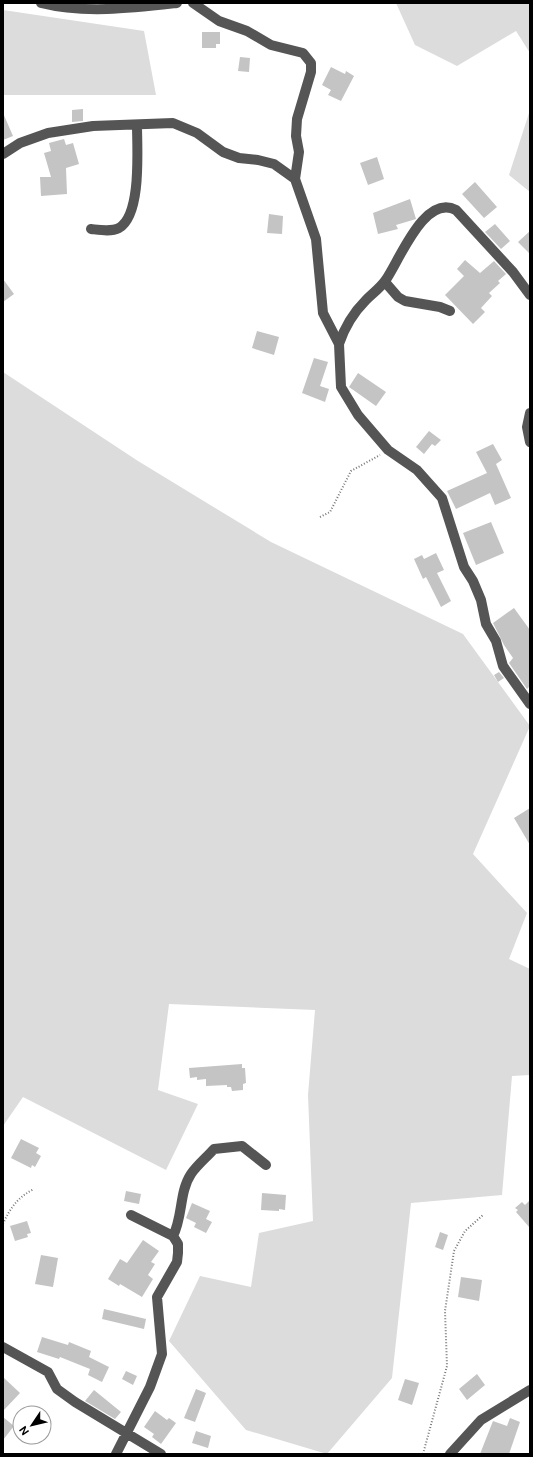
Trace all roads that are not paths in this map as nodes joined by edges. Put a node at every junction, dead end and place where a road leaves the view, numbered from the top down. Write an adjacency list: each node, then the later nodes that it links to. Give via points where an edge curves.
1 (41, 3): 2 (street, via 64,9 146,7)
2 (177, 3)
3 (193, 3): 6 (street, via 219,21 247,31 271,45 303,54 311,63 311,72 296,127 299,152)
4 (137, 125): 5 (street, via 93,126 48,133 20,143); 6 (street, via 173,123 197,133 223,152 239,158 274,164); 7 (street, via 138,165 132,210 118,228 106,231)
5 (3, 154)
6 (295, 180): 11 (street, via 316,239 323,313)
7 (92, 229)
8 (385, 282): 9 (street, via 407,241 418,227 436,208 449,206 456,210 513,272); 10 (street, via 405,301); 11 (street, via 345,325)
9 (530, 295)
10 (450, 311)
11 (339, 344): 14 (street, via 342,387 358,415 388,450 417,470 442,498 464,567 481,600 486,624 496,641 503,666)
12 (530, 413): 13 (street, via 527,427)
13 (530, 442)
14 (530, 704)
15 (266, 1165): 17 (street, via 242,1146 214,1149 191,1174 184,1193 178,1228)
16 (131, 1215): 17 (street)
17 (173, 1236): 20 (street, via 178,1244 177,1262 157,1297 162,1354 157,1371)
18 (3, 1347): 20 (street, via 48,1372 57,1389)
19 (530, 1390): 23 (street, via 481,1420)
20 (128, 1433): 21 (street); 22 (street)
21 (116, 1454)
22 (161, 1454)
23 (450, 1454)

